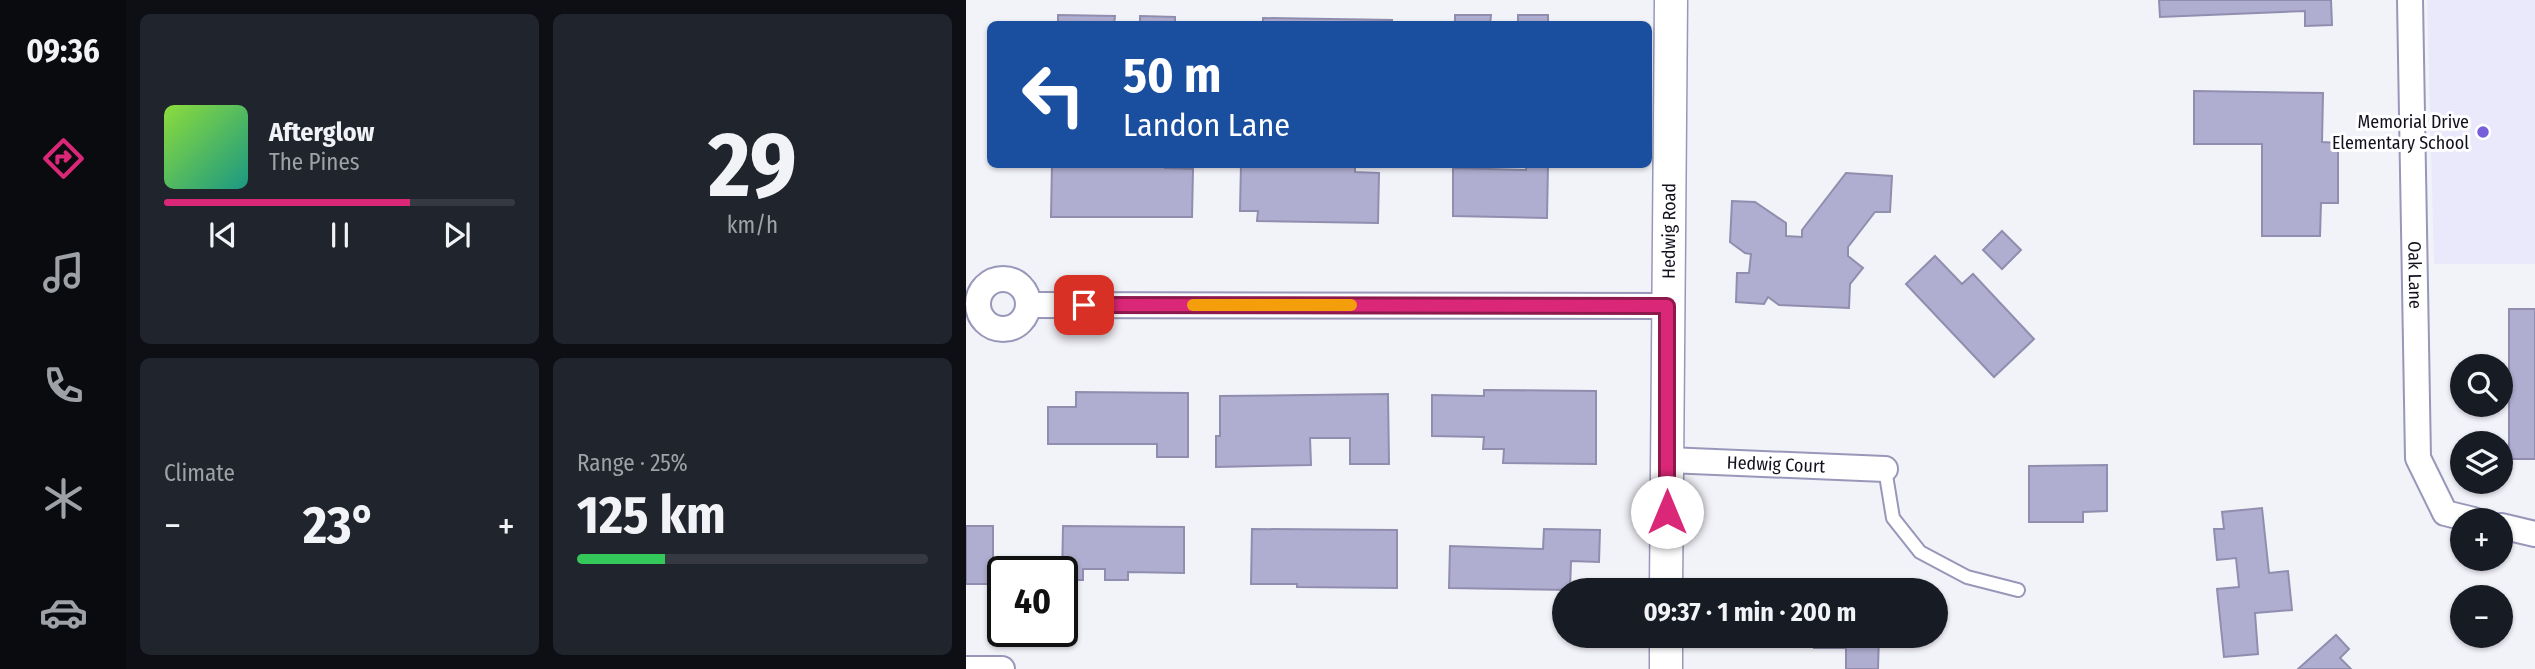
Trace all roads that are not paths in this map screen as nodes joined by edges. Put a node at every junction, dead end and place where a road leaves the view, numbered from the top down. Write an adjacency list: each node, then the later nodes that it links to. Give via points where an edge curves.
1 (1671, 0): 4 (street, Hedwig Road)
2 (2410, 0): 7 (street, Oak Lane, via 2418,458 2445,513)
3 (1028, 304): 4 (street)
4 (1667, 306): 5 (street, Hedwig Road)
5 (1668, 460): 6 (street, Hedwig Court); 10 (street, Hedwig Road)
6 (1885, 469): 11 (lane, via 1893,518 1920,552 1967,577)
7 (2450, 514)
8 (2513, 529): 9 (street)
9 (2535, 534)
10 (1666, 578)
11 (2018, 590)
12 (1666, 648): 15 (street)
13 (966, 669): 14 (street)
14 (1002, 669)
15 (1665, 669)

